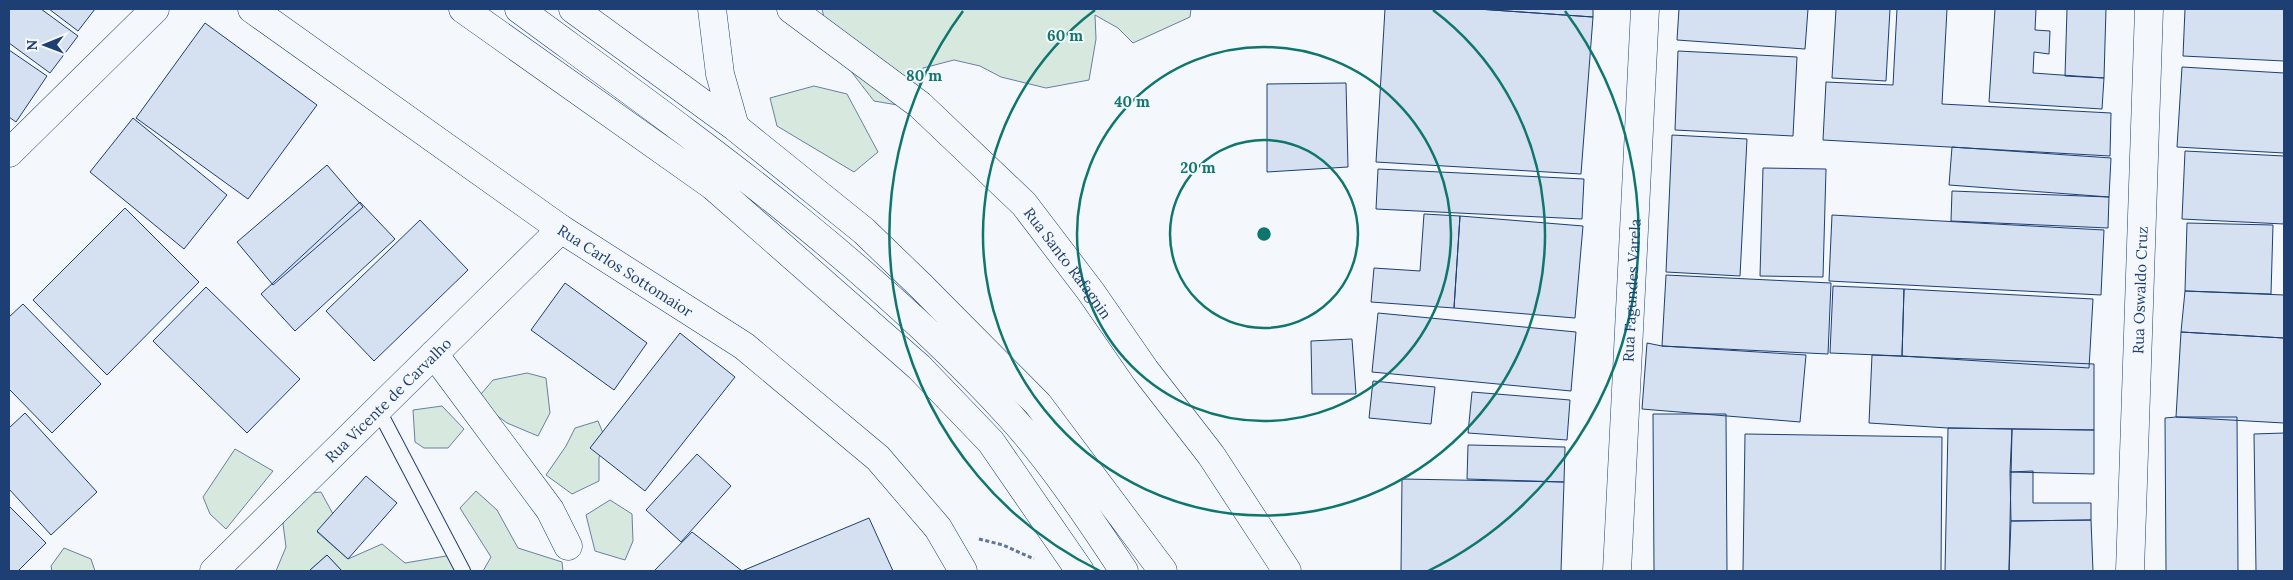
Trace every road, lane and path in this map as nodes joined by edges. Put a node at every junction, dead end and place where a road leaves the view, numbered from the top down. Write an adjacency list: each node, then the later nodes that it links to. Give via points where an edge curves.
1 (155, 9): 11 (main road)
2 (252, 9): 12 (main road, Rua Carlos Sottomaior)
3 (462, 9): 22 (main road, via 713,186 919,366 991,442)
4 (519, 9): 23 (main road, via 728,163 850,262 943,345 1012,418 1083,510)
5 (572, 9): 10 (main road)
6 (712, 9): 10 (main road, via 720,74)
7 (791, 9): 24 (main road, Rua Santo Rafagnin, via 920,105 1024,204 1211,455)
8 (1645, 9): 25 (main road, Rua Fagundes Varela)
9 (2150, 9): 26 (main road, Rua Oswaldo Cruz)
10 (734, 127): 18 (main road, via 864,231 960,322 1038,404)
11 (9, 152)
12 (561, 229): 13 (main road, Rua Vicente de Carvalho); 15 (main road, Rua Carlos Sottomaior, via 744,346 878,458)
13 (434, 354): 14 (main road, Rua Vicente de Carvalho); 16 (main road, via 550,510)
14 (378, 409): 19 (main road, Rua Vicente de Carvalho); 20 (lane)
15 (938, 528): 17 (path, via 1003,545); 21 (main road, Rua Carlos Sottomaior)
16 (568, 546)
17 (1038, 561)
18 (1169, 570)
19 (214, 571)
20 (462, 571)
21 (963, 571)
22 (1080, 571)
23 (1124, 571)
24 (1287, 571)
25 (1617, 571)
26 (2130, 571)

